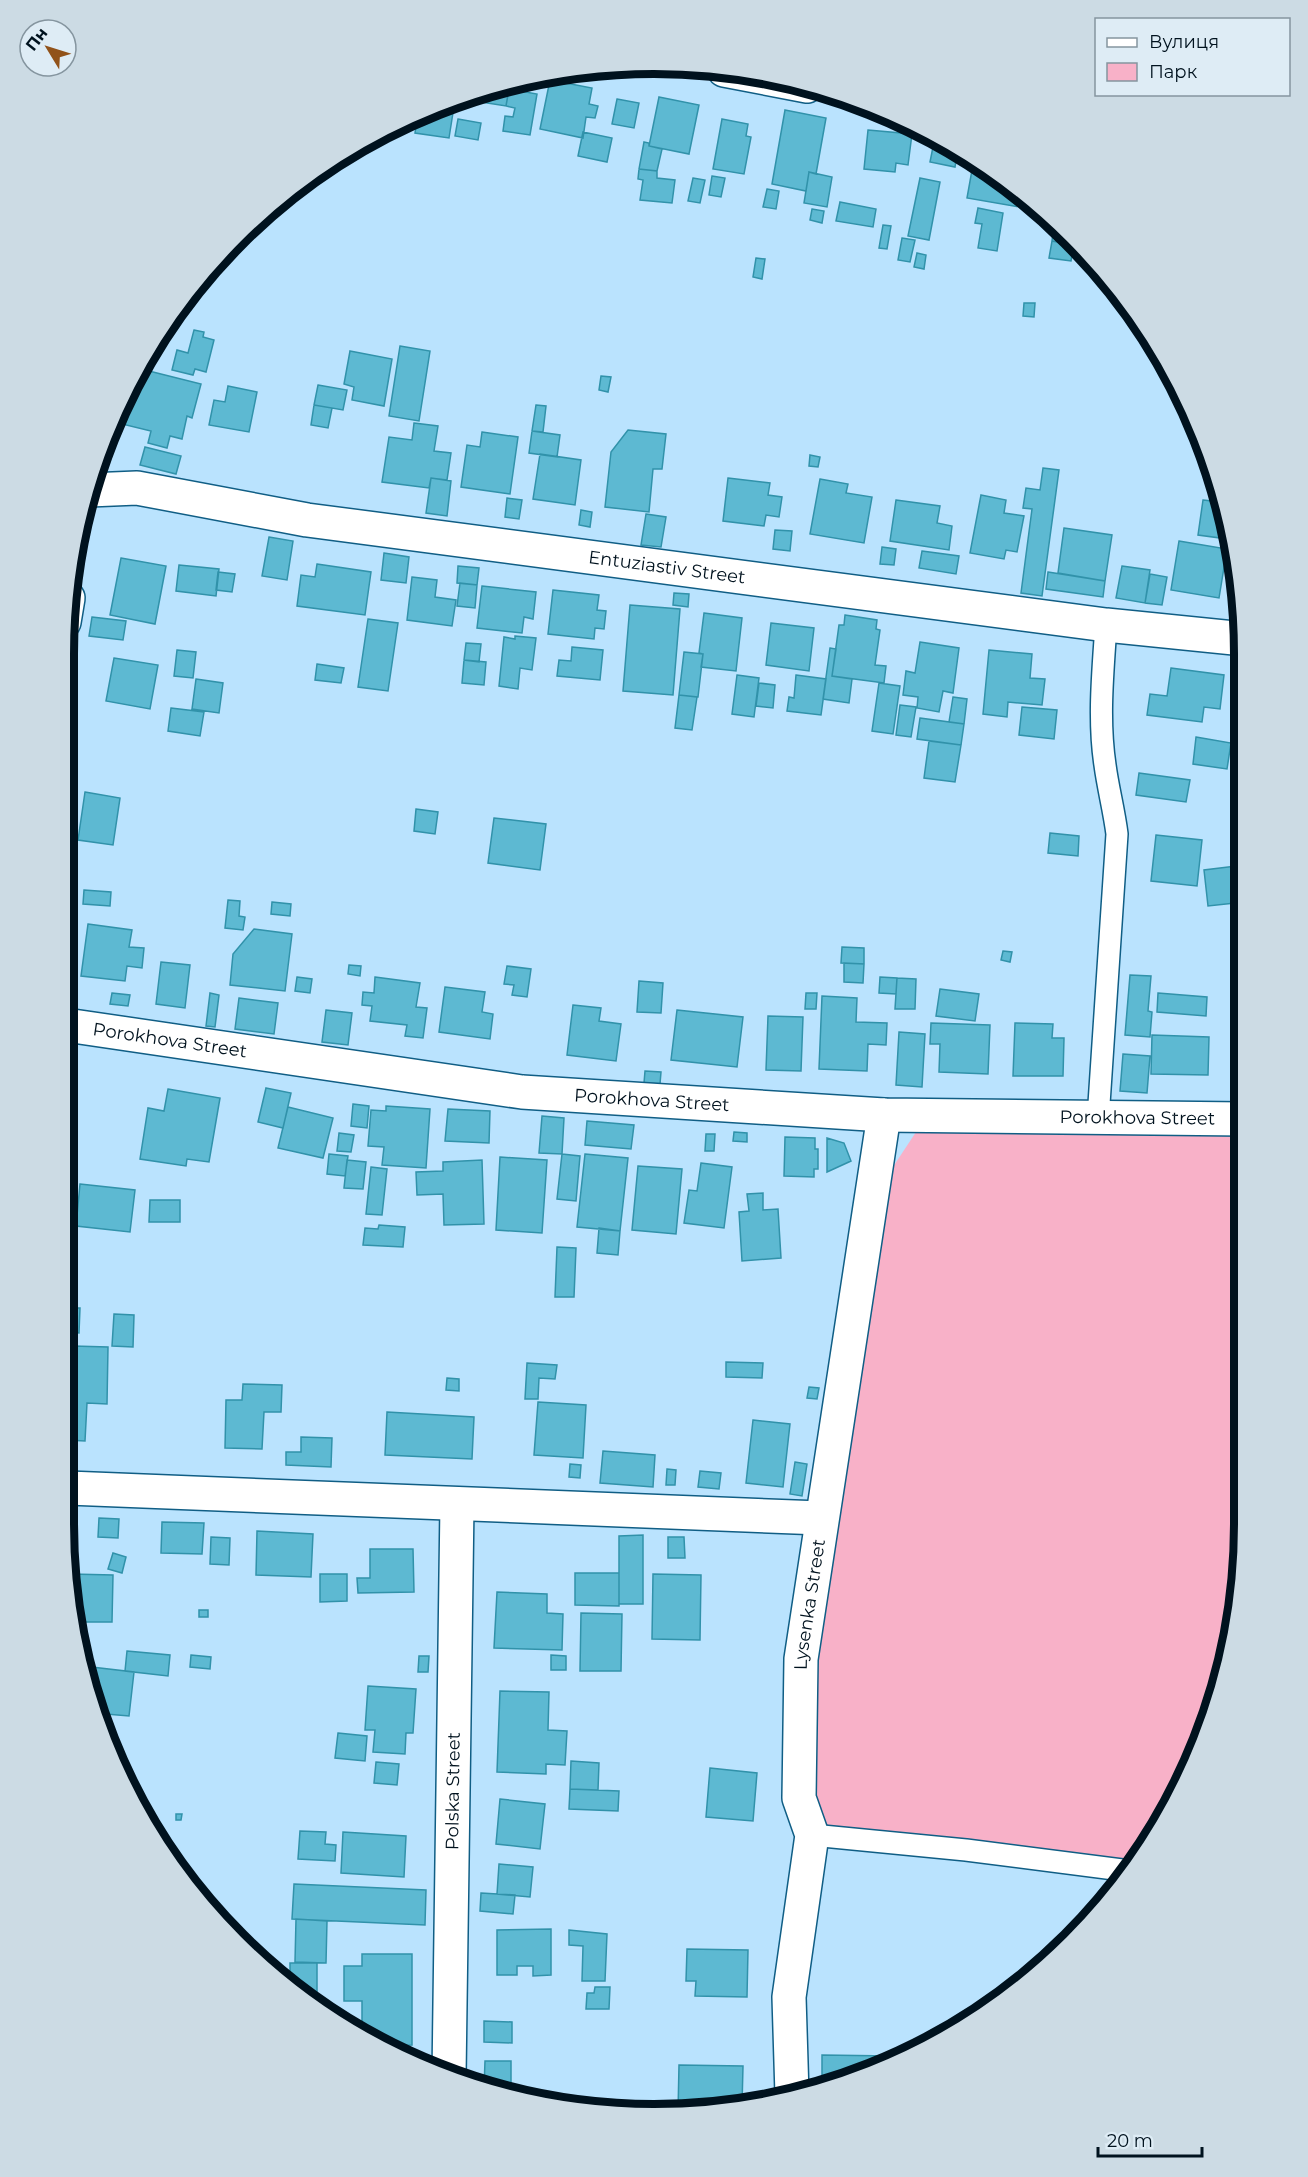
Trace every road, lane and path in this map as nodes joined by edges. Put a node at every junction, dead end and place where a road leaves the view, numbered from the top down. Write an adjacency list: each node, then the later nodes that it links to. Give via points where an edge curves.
1 (98, 489): 2 (street, Entuziastiv Street, via 137,488 308,520)
2 (1106, 625): 3 (street, Entuziastiv Street); 6 (lane, via 1101,697 1105,765 1116,834)
3 (1234, 638)
4 (74, 1026): 5 (street, Porokhova Street, via 522,1092)
5 (884, 1115): 6 (street, Porokhova Street); 10 (street, Lysenka Street)
6 (1098, 1119): 7 (street, Porokhova Street)
7 (1234, 1119)
8 (74, 1488): 9 (street)
9 (457, 1504): 10 (street); 13 (street, Polska Street)
10 (821, 1518): 11 (street, Lysenka Street, via 801,1659 799,1798)
11 (812, 1835): 12 (lane); 14 (street, Lysenka Street, via 789,1997)
12 (1120, 1869)
13 (449, 2066)
14 (792, 2087)

